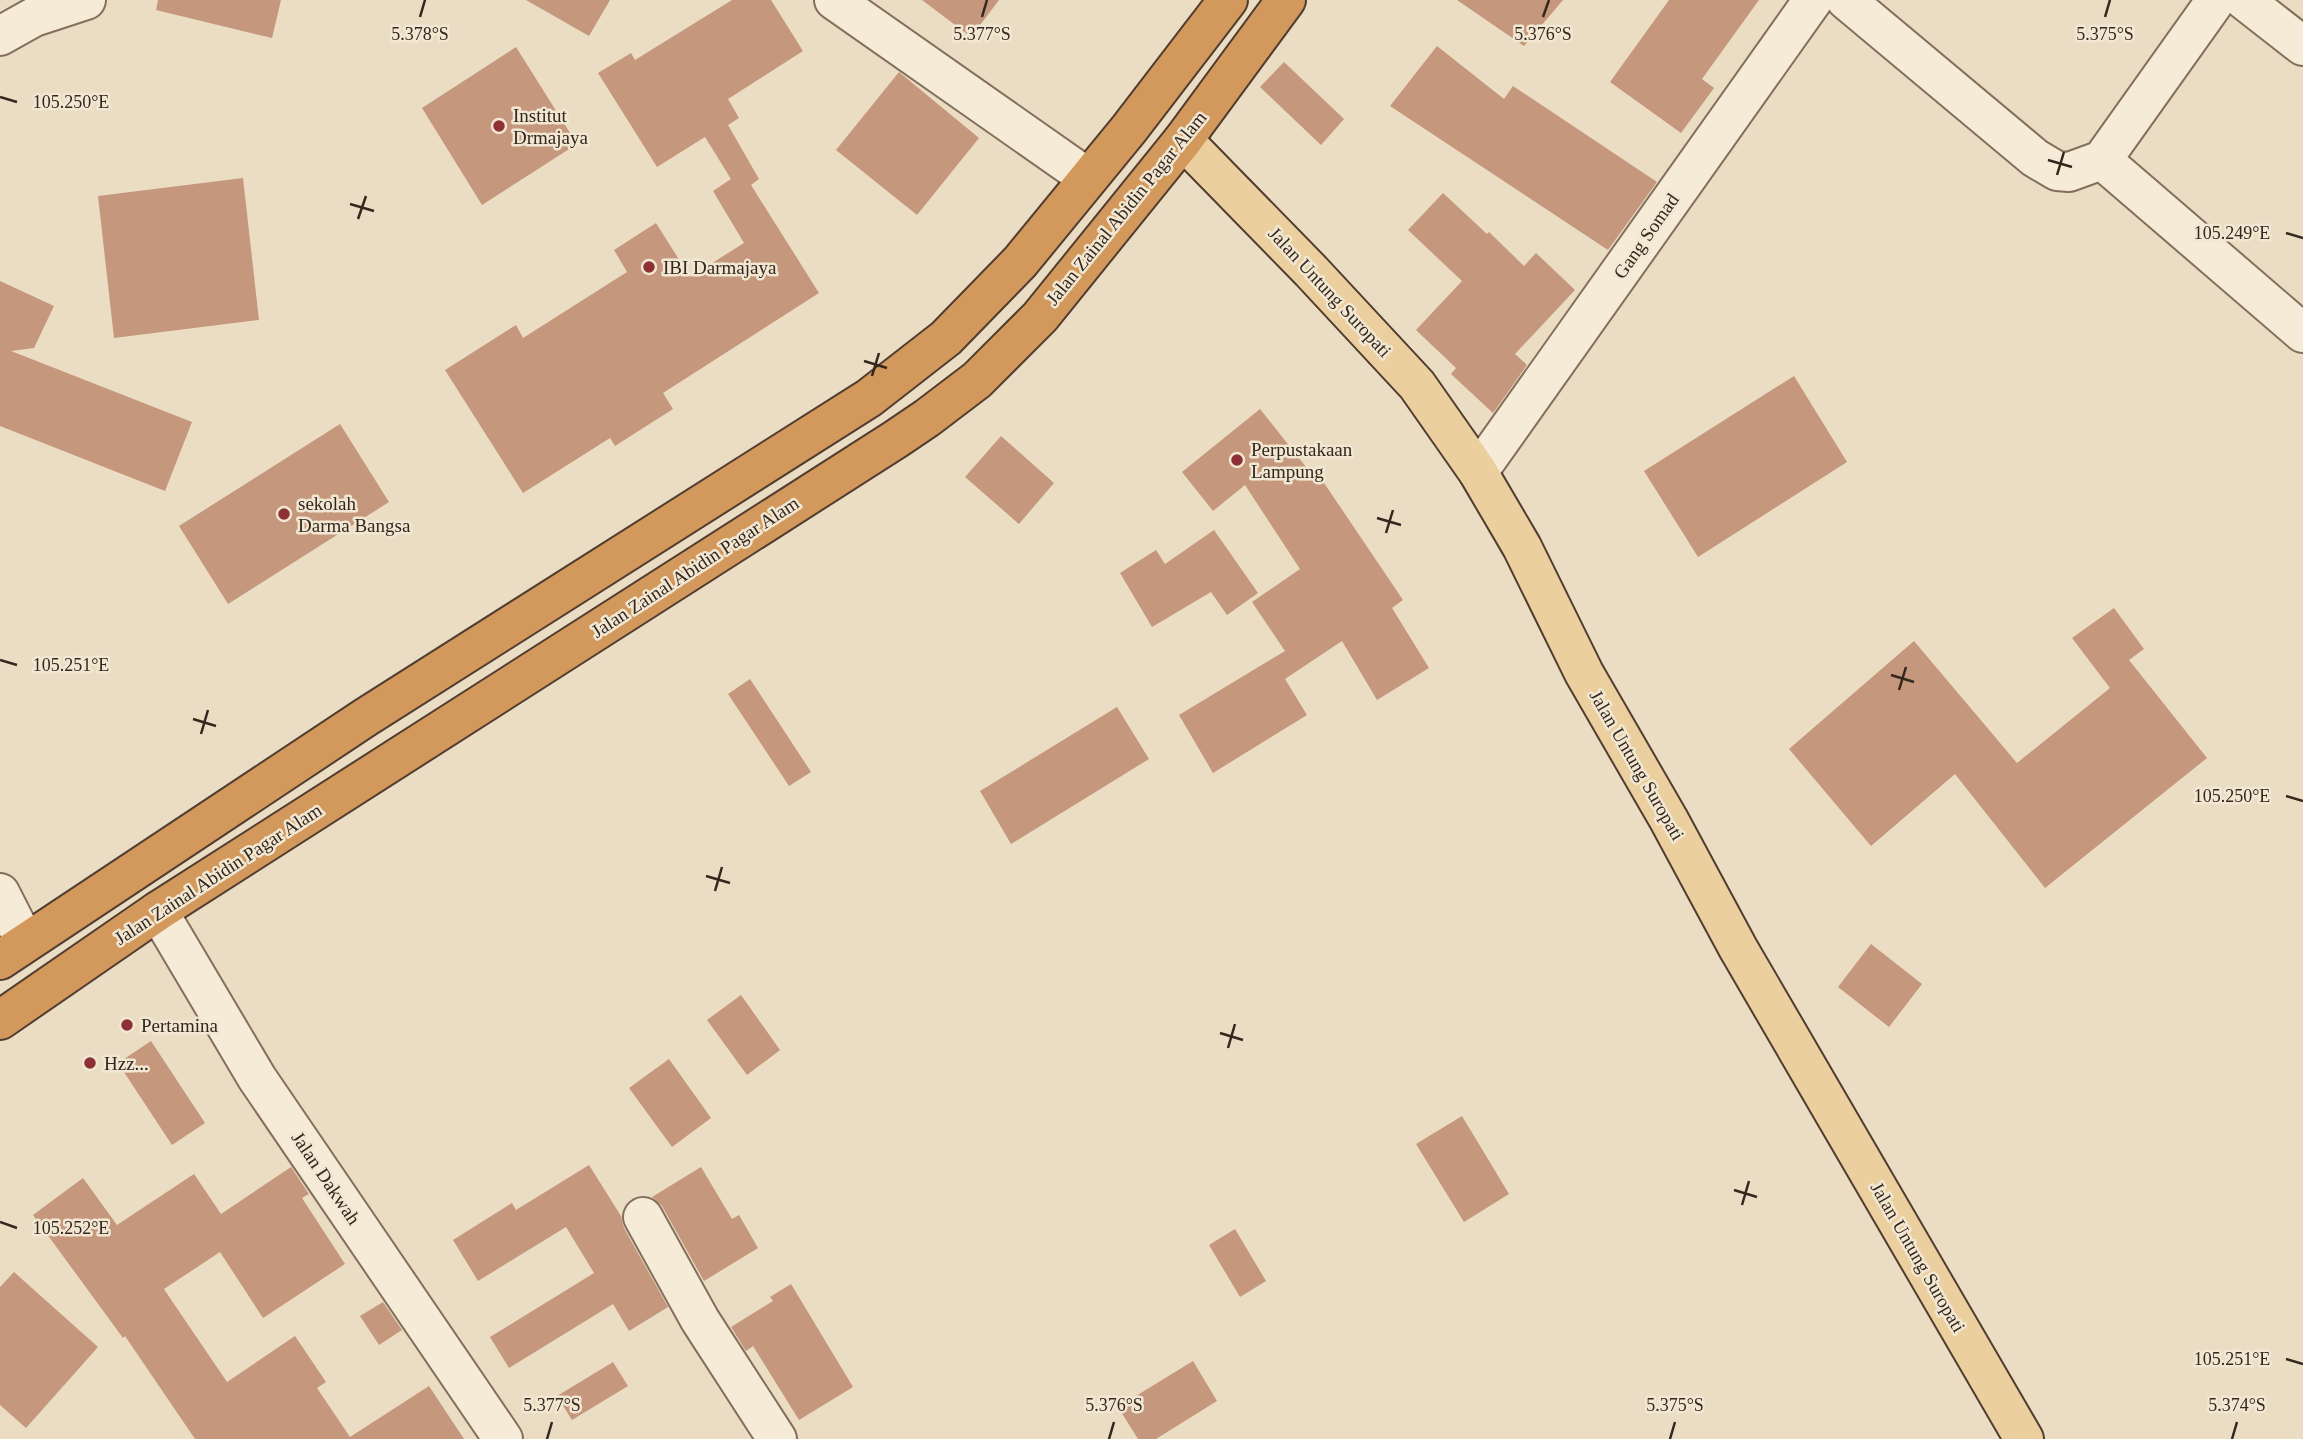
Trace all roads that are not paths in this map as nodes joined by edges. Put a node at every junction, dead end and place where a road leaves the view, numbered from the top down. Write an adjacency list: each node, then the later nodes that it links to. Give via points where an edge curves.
1 (86, 0): 9 (street, via 34,17)
2 (834, 0): 13 (street)
3 (1228, 0): 13 (highway)
4 (1286, 0): 11 (highway, Jalan Zainal Abidin Pagar Alam)
5 (1813, 0): 15 (street, Gang Somad)
6 (1846, 0): 12 (street, via 2049,167 2070,172)
7 (2216, 0): 12 (street)
8 (2244, 0): 10 (street)
9 (0, 36)
10 (2303, 46)
11 (1183, 140): 15 (main road, Jalan Untung Suropati, via 1417,385); 17 (highway, Jalan Zainal Abidin Pagar Alam, via 1040,317 977,380 917,425)
12 (2102, 160): 14 (street)
13 (1088, 178): 16 (highway, via 1020,262 946,338 895,378)
14 (2303, 332)
15 (1478, 472): 25 (main road, Jalan Untung Suropati, via 1738,948)
16 (512, 626): 17 (highway); 20 (highway)
17 (536, 669): 19 (highway, Jalan Zainal Abidin Pagar Alam)
18 (0, 893): 20 (street)
19 (158, 911): 21 (highway, Jalan Zainal Abidin Pagar Alam); 23 (street, Jalan Dakwah, via 257,1078)
20 (12, 951)
21 (0, 1020)
22 (643, 1217): 24 (street, via 700,1320)
23 (503, 1439)
24 (777, 1439)
25 (2024, 1439)

